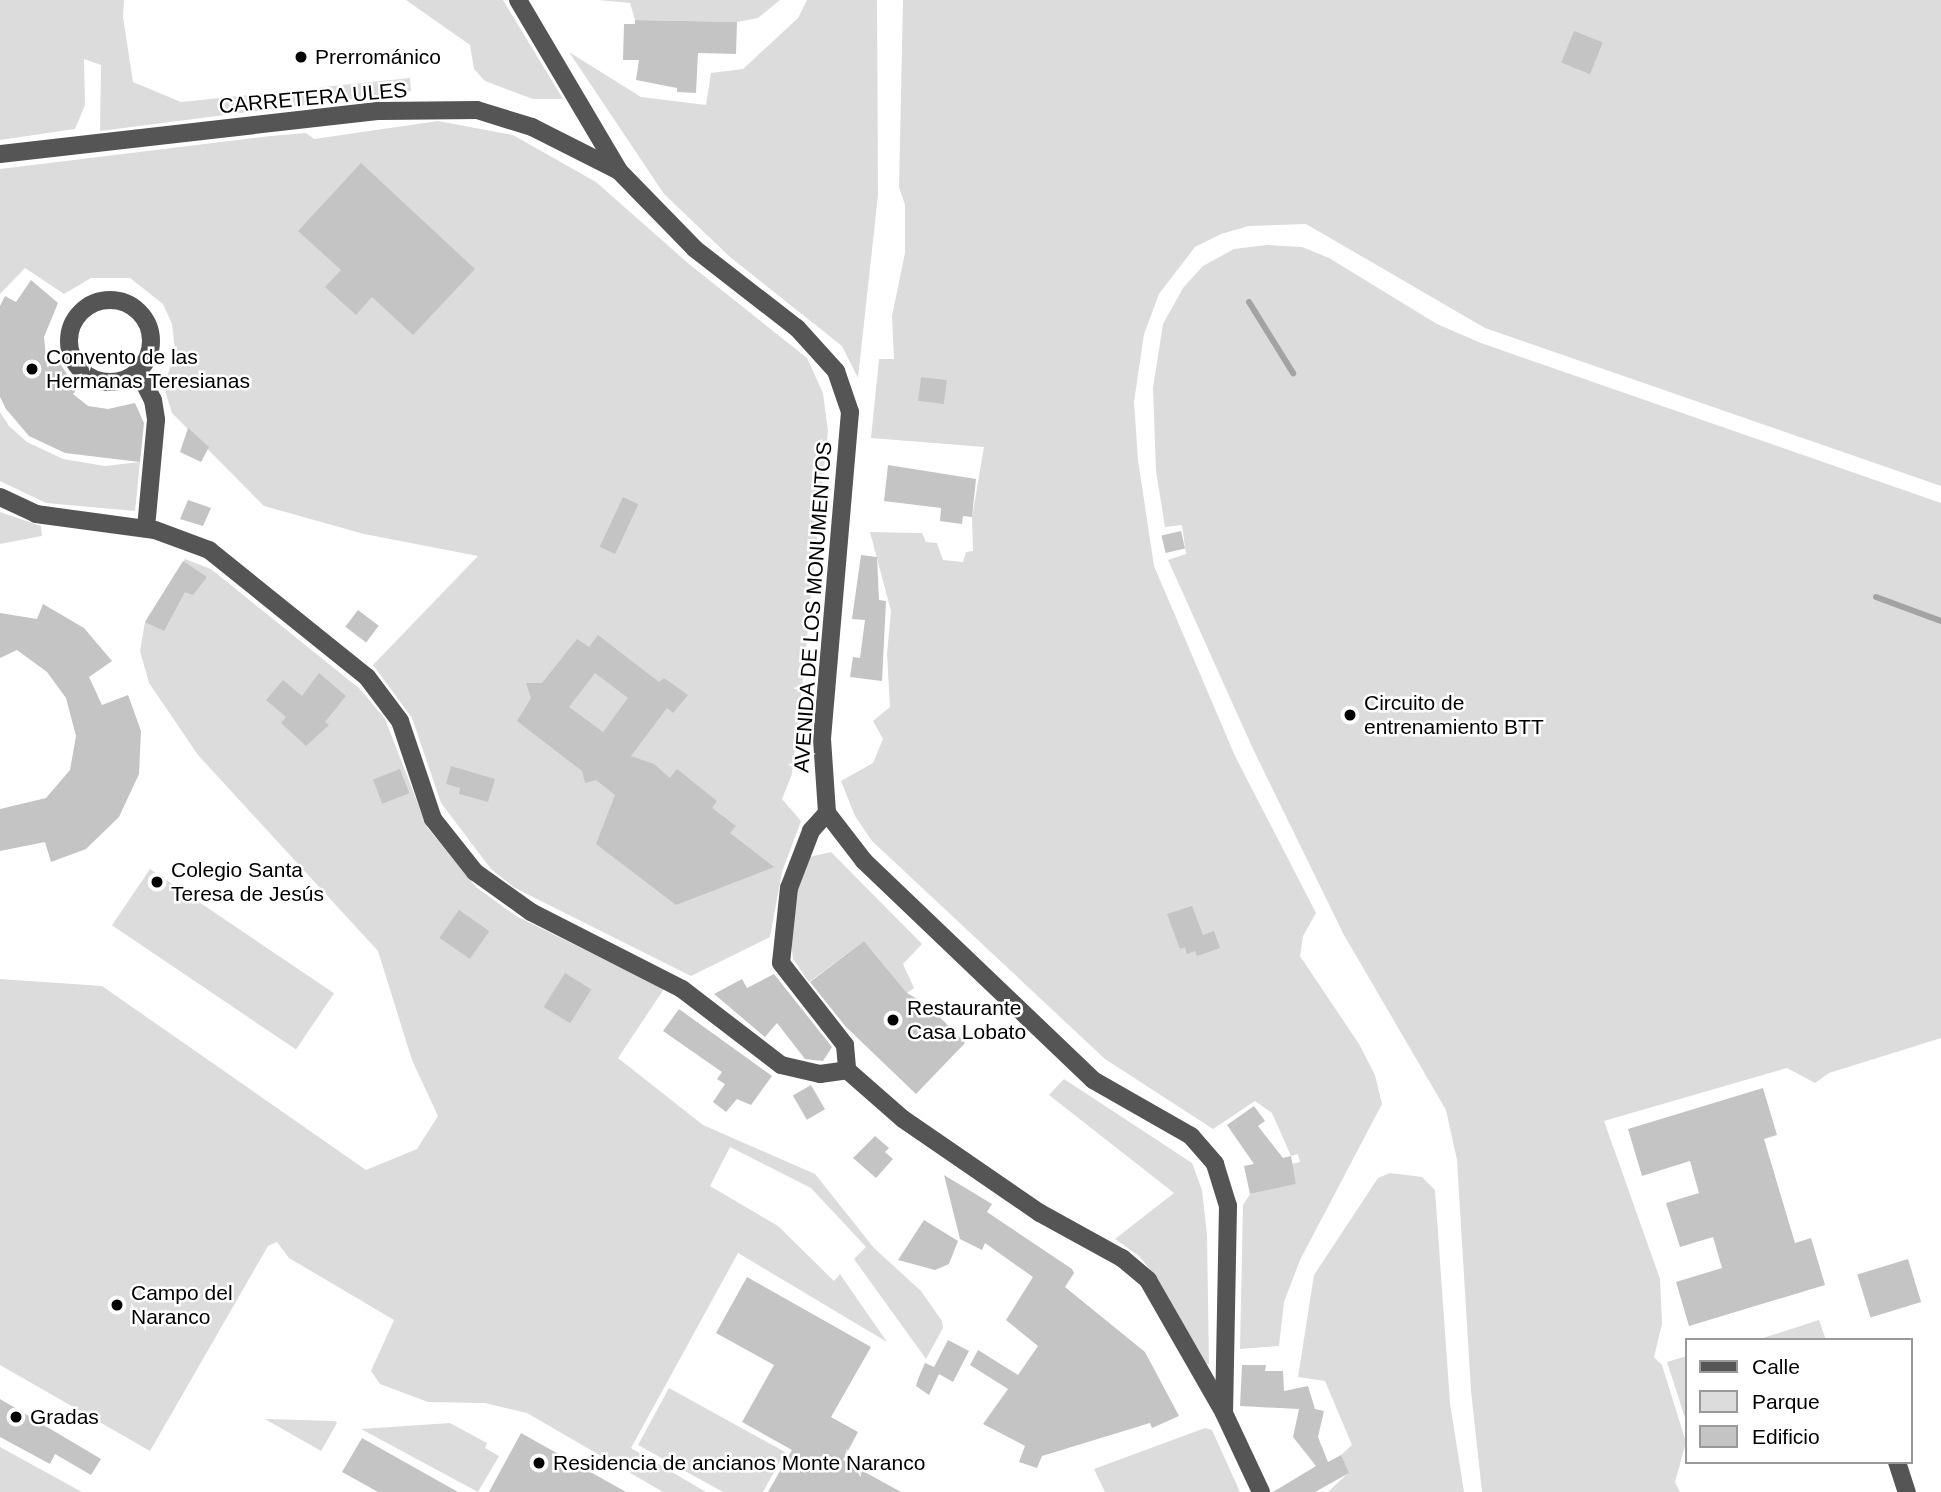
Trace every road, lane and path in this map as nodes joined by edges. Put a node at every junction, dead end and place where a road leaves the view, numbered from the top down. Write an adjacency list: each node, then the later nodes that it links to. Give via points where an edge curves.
1 (518, 0): 3 (street, AVENIDA DE LOS MONUMENTOS)
2 (0, 154): 3 (street, CARRETERA ULES, via 380,111 477,110 533,127)
3 (619, 171): 7 (street, AVENIDA DE LOS MONUMENTOS, via 695,249 797,328 836,371 850,412 822,739)
4 (138, 371): 4 (street, via 151,344 140,313 109,300 78,313 68,346 79,369 100,382); 6 (street, via 153,400 156,420)
5 (0, 497): 6 (street, via 36,514)
6 (146, 528): 8 (street, via 209,550 367,677 400,721 433,819 475,872 531,912 682,989 781,1065 820,1074)
7 (827, 813): 8 (street, via 811,831 789,888 781,963 845,1045); 9 (street, via 864,861 1093,1080 1191,1136 1215,1164 1228,1206)
8 (848, 1070): 9 (street, via 903,1119 1040,1213 1122,1258 1148,1280)
9 (1224, 1413): 11 (street)
10 (1898, 1464): 12 (street)
11 (1261, 1492)
12 (1907, 1492)

